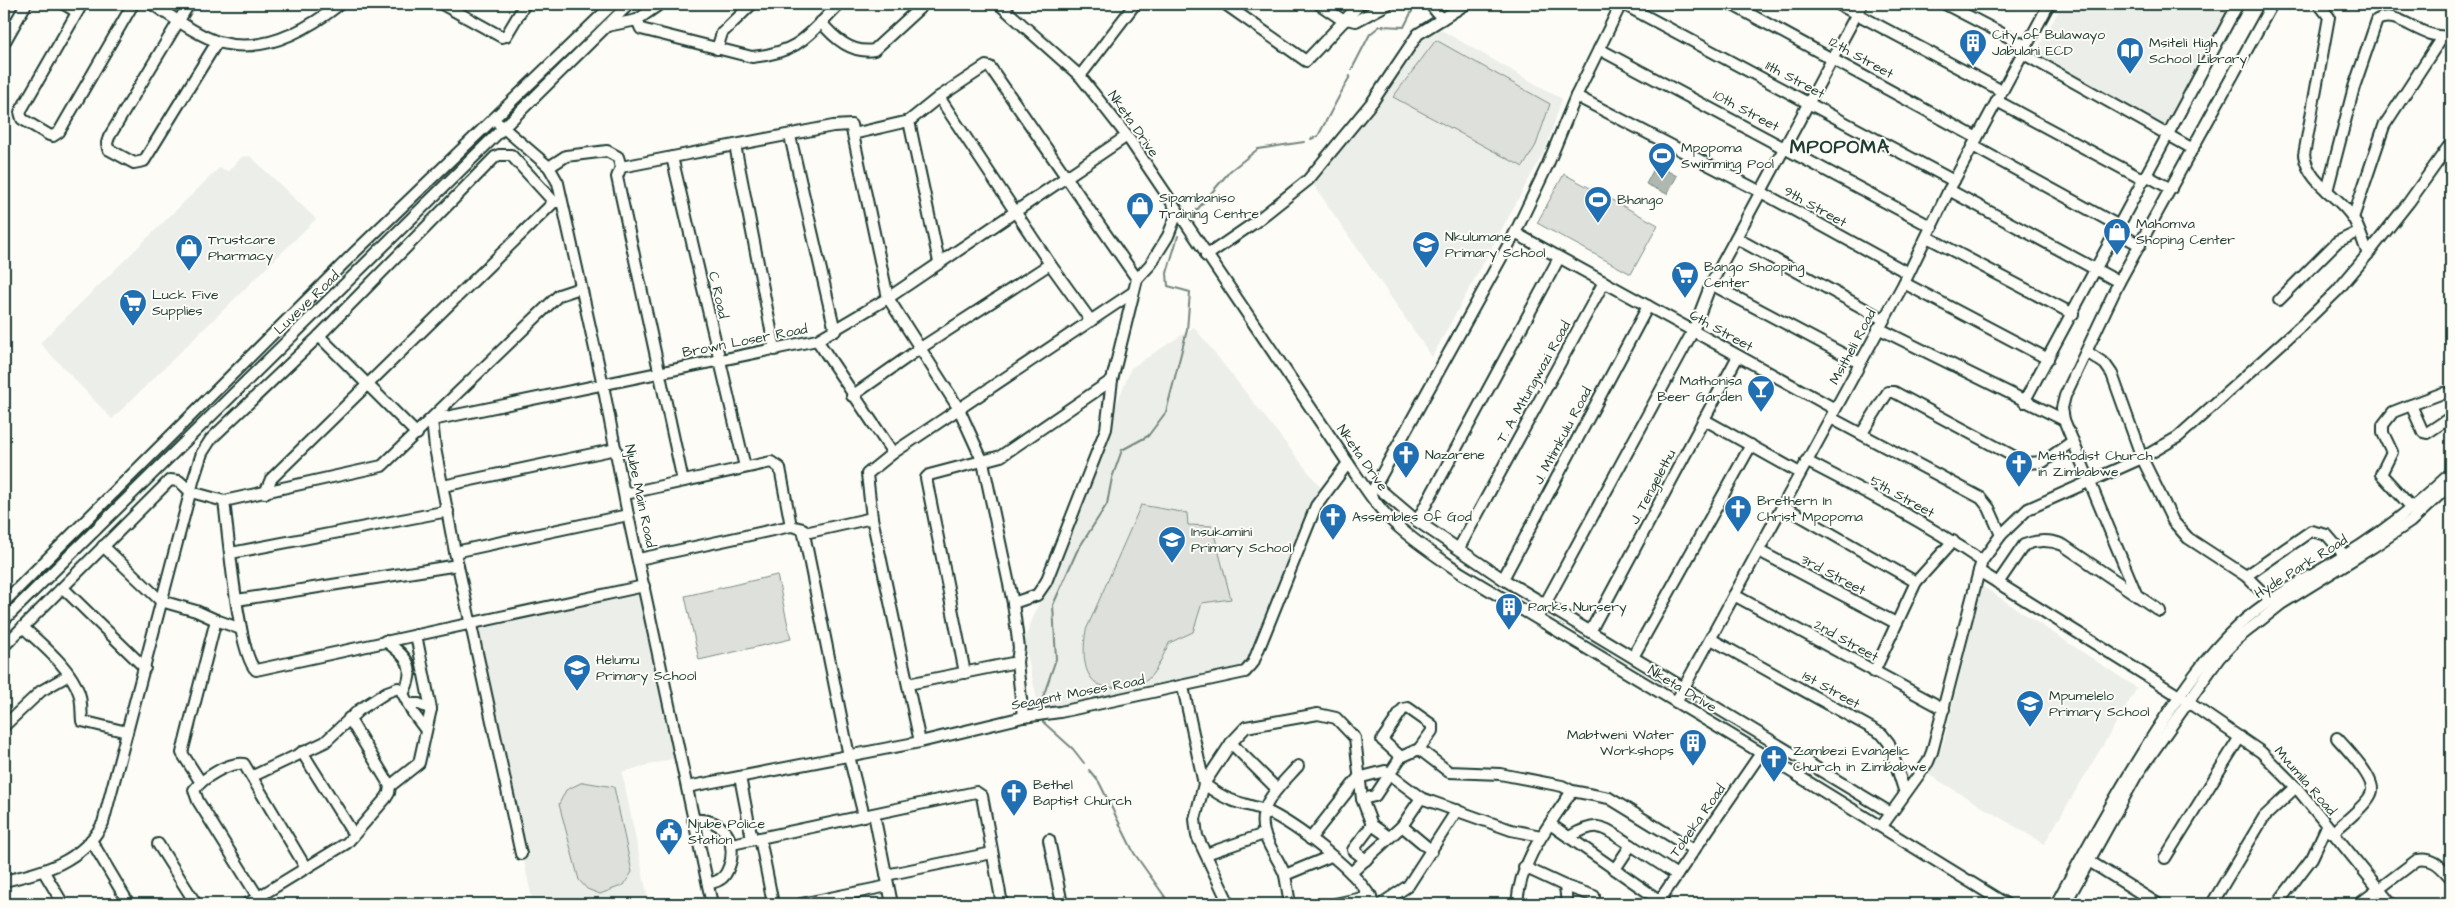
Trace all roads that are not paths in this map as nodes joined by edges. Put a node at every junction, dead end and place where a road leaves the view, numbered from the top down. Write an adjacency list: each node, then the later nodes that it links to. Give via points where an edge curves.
1 (26, 4): 42 (street)
2 (64, 4): 32 (street)
3 (133, 4): 32 (street, via 59,132 54,136 48,135 22,119 20,112)
4 (152, 4): 35 (street)
5 (189, 4): 35 (street)
6 (340, 4): 41 (street, via 290,36 249,45)
7 (442, 4): 8 (street, via 502,37 506,36)
8 (525, 4)
9 (613, 4): 52 (street, Luveve Road)
10 (629, 4): 39 (street, Luveve Road)
11 (660, 4): 36 (street)
12 (752, 4): 43 (street, via 722,33)
13 (839, 4): 38 (street)
14 (924, 4): 38 (street, via 874,50 846,45)
15 (999, 4): 47 (street, Nketa Drive)
16 (1135, 4): 47 (street)
17 (1225, 4): 37 (street, via 1306,61)
18 (1319, 4): 37 (street)
19 (1360, 4): 37 (street)
20 (1388, 4): 37 (street, via 1356,21)
21 (1430, 4): 34 (street)
22 (1466, 4): 34 (street)
23 (1622, 4): 44 (street); 51 (street, 11th Street)
24 (1731, 4): 46 (street, 12th Street)
25 (1838, 4): 33 (street)
26 (1862, 4): 33 (street)
27 (1945, 4): 45 (street)
28 (2049, 4): 45 (street, Msitheli Road)
29 (2238, 4): 56 (street)
30 (2272, 4): 63 (street)
31 (2319, 4): 71 (street, via 2329,17 2304,155 2311,174)
32 (80, 8)
33 (1856, 13): 46 (street); 49 (street)
34 (1442, 19): 85 (street, via 1418,34 1373,101 1308,180 1254,224)
35 (179, 20): 41 (street); 41 (street, via 109,137 108,149 134,164 144,161)
36 (637, 20): 39 (street); 43 (street, via 644,31)
37 (1345, 20)
38 (821, 22): 43 (street, via 786,52 752,57)
39 (607, 26): 54 (street, Luveve Road)
40 (2446, 37): 71 (street, via 2428,34 2394,17 2384,16 2377,20 2354,87); 76 (street, via 2384,126)
41 (217, 42)
42 (4, 43)
43 (717, 49)
44 (1599, 49): 48 (street); 62 (street, 10th Street)
45 (2024, 50): 49 (street, Msitheli Road); 56 (street)
46 (1832, 58): 51 (street); 59 (street, 12th Street)
47 (1080, 76): 58 (street, Nketa Drive)
48 (1576, 96): 72 (street, 9th Street); 80 (street)
49 (2000, 96): 59 (street, Msitheli Road); 68 (street)
50 (939, 97): 53 (street); 67 (street, via 986,66 990,67); 74 (street)
51 (1808, 103): 62 (street); 69 (street, 11th Street)
52 (494, 119): 54 (street, Njube Main Road); 180 (street, Luveve Road, via 356,251)
53 (909, 121): 55 (street); 87 (street)
54 (503, 128): 65 (street, Njube Main Road); 185 (street, Luveve Road)
55 (853, 134): 57 (street, via 850,125 846,124); 97 (street)
56 (2168, 134): 63 (street); 68 (street)
57 (790, 136): 61 (street); 103 (street)
58 (1127, 136): 67 (street, Brown Loser Road); 75 (street, Nketa Drive)
59 (1975, 142): 69 (street, Msitheli Road); 78 (street, 12th Street)
60 (2451, 143): 84 (street)
61 (735, 145): 64 (street); 108 (street)
62 (1786, 147): 72 (street); 77 (street, 10th Street)
63 (2193, 149): 70 (street)
64 (672, 157): 66 (street); 112 (street, C Road)
65 (548, 167): 66 (street, via 566,156 607,150 618,157); 73 (street, Njube Main Road, via 558,183)
66 (621, 167): 114 (street, via 617,177)
67 (1066, 177): 74 (street, Brown Loser Road); 91 (street)
68 (2145, 178): 70 (street); 78 (street)
69 (1952, 186): 77 (street, Msitheli Road); 89 (street, 11th Street)
70 (2171, 189): 83 (street)
71 (2327, 191): 76 (street)
72 (1761, 192): 82 (street); 90 (street, 9th Street)
73 (558, 202): 95 (street, Njube Main Road); 105 (street, via 511,155 499,155); 117 (street)
74 (1017, 211): 87 (street, Brown Loser Road); 88 (street)
75 (1177, 213): 85 (street, Nketa Drive); 91 (street, via 1168,236)
76 (2353, 218): 79 (street)
77 (1932, 227): 81 (street, Msitheli Road)
78 (2118, 229): 83 (street, 12th Street); 89 (street)
79 (2358, 232): 84 (street); 98 (street, via 2337,242)
80 (1515, 233): 86 (street, 6th Street); 145 (street)
81 (1927, 237): 90 (street, Msitheli Road); 100 (street)
82 (1736, 238): 94 (street); 102 (street)
83 (2140, 245): 93 (street)
84 (2368, 254): 134 (street, via 2338,291 2222,398 2178,437)
85 (1206, 256): 137 (street, Nketa Drive)
86 (1559, 258): 92 (street, 6th Street); 155 (street)
87 (939, 262): 97 (street, Brown Loser Road)
88 (1050, 264): 101 (street); 107 (street)
89 (2096, 270): 93 (street, 11th Street); 100 (street)
90 (1906, 278): 102 (street, Msitheli Road); 111 (street, 9th Street)
91 (1137, 279): 96 (street)
92 (1604, 282): 99 (street, 6th Street); 161 (street, T. A. Mtungwazi Road)
93 (2119, 282): 109 (street)
94 (1711, 284): 104 (street); 113 (street)
95 (580, 288): 116 (street, Njube Main Road); 125 (street, via 559,295)
96 (1132, 293): 101 (street); 115 (street)
97 (888, 298): 103 (street, Brown Loser Road); 107 (street)
98 (2279, 300)
99 (1648, 306): 104 (street, 6th Street); 170 (street, J. Mtimkulu Road)
100 (2073, 314): 111 (street)
101 (1091, 321): 122 (street)
102 (1881, 324): 113 (street, Msitheli Road); 120 (street)
103 (835, 331): 106 (street, Brown Loser Road)
104 (1694, 331): 110 (street, 6th Street); 182 (street)
105 (319, 336): 117 (street); 146 (street, via 211,439 202,453)
106 (816, 340): 108 (street, Brown Loser Road); 118 (street)
107 (919, 349): 118 (street); 122 (street)
108 (774, 350): 112 (street, Brown Loser Road)
109 (2087, 352): 127 (street, via 2064,396); 134 (street, via 2105,364 2112,374)
110 (1738, 356): 123 (street, 6th Street); 126 (street, J. Tengelethu)
111 (2048, 358): 120 (street)
112 (718, 359): 114 (street, Brown Loser Road); 138 (street, C Road)
113 (1860, 363): 123 (street, Msitheli Road)
114 (660, 372): 116 (street, Brown Loser Road); 142 (street)
115 (1112, 380): 136 (street, via 1001,456); 181 (street, via 1106,428 1046,582 1037,594)
116 (603, 384): 125 (street, Brown Loser Road); 132 (street, Njube Main Road)
117 (367, 385): 129 (street); 147 (street, via 271,479)
118 (852, 396): 133 (street)
119 (2451, 397): 121 (street, via 2443,393)
120 (2024, 402): 127 (street)
121 (2411, 405): 124 (street, via 2423,432 2427,433); 151 (street, via 2393,412 2382,424 2392,452 2381,474)
122 (960, 409): 133 (street); 136 (street)
123 (1833, 413): 128 (street, 6th Street); 135 (street, Msitheli Road)
124 (2451, 417)
125 (432, 420): 129 (street); 144 (street)
126 (1705, 420): 131 (street); 191 (street, J. Tengelethu)
127 (2064, 420): 130 (street)
128 (1862, 433): 130 (street, via 1888,392 1894,392 2026,463 2043,462); 158 (street, 6th Street, via 1980,498 1989,508)
129 (417, 434): 147 (street, via 382,466)
130 (2073, 441): 141 (street)
131 (1751, 446): 139 (street); 196 (street)
132 (616, 449): 144 (street); 148 (street, Njube Main Road)
133 (893, 453): 154 (street, via 867,474)
134 (2142, 458): 141 (street); 169 (street, via 2166,509 2188,538)
135 (1806, 461): 139 (street, Msitheli Road); 159 (street, 5th Street)
136 (983, 462): 181 (street); 200 (street, via 929,475 925,482)
137 (1348, 463): 145 (street, Nketa Drive); 203 (street, Seagent Moses Road, via 1316,506 1250,669)
138 (745, 467): 142 (street); 156 (street, via 771,462 780,468)
139 (1800, 473): 150 (street, Msitheli Road)
140 (2451, 473): 151 (street, Hyde Park Road)
141 (2090, 480): 158 (street, via 2028,509); 176 (street)
142 (683, 481): 148 (street)
143 (2451, 484): 206 (street, Hyde Park Road, via 2410,522 2256,622)
144 (443, 486): 152 (street)
145 (1373, 490): 155 (street); 184 (street, Nketa Drive, via 1393,522 1426,548 1461,573)
146 (191, 492): 149 (street); 160 (street, via 179,481 170,480); 179 (street)
147 (265, 493): 149 (street)
148 (624, 494): 153 (street, Njube Main Road)
149 (224, 501): 164 (street)
150 (1783, 506): 162 (street, Msitheli Road); 171 (street)
151 (2413, 509): 165 (street, Hyde Park Road)
152 (448, 511): 163 (street); 164 (street)
153 (628, 515): 163 (street); 166 (street, Njube Main Road)
154 (872, 518): 157 (street); 202 (street)
155 (1417, 521): 161 (street)
156 (791, 526): 157 (street, via 799,526); 166 (street)
157 (805, 533): 223 (street)
158 (2001, 535): 168 (street)
159 (1953, 541): 168 (street, 5th Street); 171 (street)
160 (103, 546): 174 (street); 179 (street)
161 (1459, 548): 170 (street)
162 (1758, 551): 175 (street, Msitheli Road); 187 (street, 3rd Street)
163 (455, 552): 167 (street)
164 (232, 553): 177 (street)
165 (2345, 556): 169 (street, via 2327,535 2311,531); 178 (street, Hyde Park Road)
166 (639, 559): 173 (street, Njube Main Road)
167 (458, 565): 177 (street); 188 (street)
168 (1980, 566): 172 (street, 5th Street); 210 (street)
169 (2246, 576): 178 (street)
170 (1503, 579): 182 (street)
171 (1916, 582): 187 (street)
172 (1998, 583): 176 (street, via 2024,545 2047,541 2063,545); 206 (street, Mvumila Road)
173 (644, 586): 188 (street); 233 (street, Njube Main Road)
174 (63, 588): 189 (street); 198 (street)
175 (1734, 595): 193 (street, Msitheli Road); 199 (street, 2nd Street)
176 (2137, 596): 183 (street)
177 (237, 600): 190 (street)
178 (2270, 600): 206 (street, Hyde Park Road, via 2216,647)
179 (161, 601): 186 (street, via 196,610); 198 (street)
180 (4, 602)
181 (1013, 603): 197 (street, via 1020,648)
182 (1545, 605): 184 (street); 191 (street)
183 (2160, 611)
184 (1538, 617): 207 (street, Nketa Drive)
185 (4, 620)
186 (216, 620): 190 (street); 230 (street, via 182,753)
187 (1896, 623): 199 (street)
188 (472, 624): 192 (street); 265 (street)
189 (23, 627): 195 (street); 201 (street)
190 (241, 629): 194 (street, via 256,670)
191 (1590, 632): 196 (street)
192 (416, 635): 194 (street); 209 (street)
193 (1711, 639): 204 (street, Msitheli Road); 237 (street, 1st Street, via 1882,734 1889,743)
194 (385, 641): 205 (street, via 408,661 411,672)
195 (4, 646)
196 (1633, 657): 204 (street)
197 (1017, 662): 200 (street); 211 (street)
198 (145, 668): 215 (street)
199 (1874, 672): 210 (street, 2nd Street)
200 (965, 673): 202 (street)
201 (69, 675): 213 (street, via 41,691); 215 (street, via 80,694 82,720)
202 (908, 684): 218 (street)
203 (1183, 687): 211 (street, Seagent Moses Road); 231 (street)
204 (1685, 687): 207 (street, Msitheli Road); 242 (street)
205 (403, 694): 208 (street); 212 (street, via 398,688 387,692)
206 (2183, 699): 216 (street, Mvumila Road); 270 (street, Hyde Park Road); 308 (street, Hyde Park Road, via 2110,804)
207 (1676, 702): 222 (street, Nketa Drive)
208 (408, 704): 209 (street); 214 (street)
209 (431, 709): 214 (street)
210 (1944, 710): 237 (street, via 1928,762)
211 (1023, 717): 218 (street, Seagent Moses Road)
212 (349, 718): 221 (street, via 325,742); 232 (street)
213 (4, 726)
214 (425, 729): 232 (street, via 419,763)
215 (128, 732): 257 (street, via 106,816)
216 (2240, 737): 234 (street, Mvumila Road, via 2261,752); 268 (street)
217 (2337, 738): 249 (street, via 2369,778 2372,789 2363,804)
218 (920, 742): 223 (street, Seagent Moses Road)
219 (1231, 743): 229 (street, via 1246,727 1325,714 1336,718 1355,738); 231 (street); 235 (street)
220 (1418, 749): 224 (street); 224 (street, via 1433,728 1405,708 1382,740); 236 (street, via 1449,772 1500,774 1562,786)
221 (302, 752): 227 (street); 251 (street)
222 (1761, 752): 248 (street, Nketa Drive); 262 (street, Tobeka Road)
223 (849, 756): 228 (street, Seagent Moses Road); 243 (street)
224 (1402, 757): 226 (street)
225 (1298, 766): 235 (street)
226 (1390, 774): 229 (street, via 1380,771); 238 (street); 239 (street, via 1375,796)
227 (253, 776): 230 (street, via 244,764 236,763); 272 (street)
228 (740, 777): 233 (street, Seagent Moses Road); 255 (street)
229 (1358, 778): 239 (street); 256 (street)
230 (200, 781): 286 (street, via 194,790 198,801)
231 (1204, 784): 240 (street, via 1227,798); 266 (street, via 1195,819 1197,836)
232 (390, 786): 251 (street, via 390,793)
233 (687, 787): 244 (street, Njube Main Road)
234 (2296, 787): 249 (street, Mvumila Road); 290 (street, via 2264,817)
235 (1277, 789): 240 (street)
236 (1572, 791): 245 (street); 262 (street, via 1608,798)
237 (1905, 793): 242 (street)
238 (1420, 798): 241 (street); 247 (street)
239 (1362, 799): 246 (street)
240 (1263, 810): 250 (street, via 1261,824); 256 (street)
241 (1458, 810): 252 (street, via 1511,830); 263 (street)
242 (1891, 813): 248 (street)
243 (869, 815): 255 (street); 264 (street, via 979,793); 276 (street)
244 (693, 820): 260 (street, via 702,819 720,825); 281 (street, Njube Main Road)
245 (1550, 824): 252 (street); 253 (street)
246 (1372, 825): 254 (street); 269 (street, via 1353,850)
247 (1402, 826): 254 (street); 263 (street)
248 (1882, 826): 307 (street, Nketa Drive)
249 (2329, 830): 284 (street, Mvumila Road); 311 (street)
250 (1264, 834): 266 (street); 277 (street)
251 (354, 835): 272 (street, via 347,843)
252 (1541, 836): 271 (street)
253 (1568, 836): 261 (street, via 1595,825 1602,826); 273 (street)
254 (1389, 837): 269 (street)
255 (756, 839): 260 (street); 296 (street)
256 (1310, 839): 267 (street)
257 (91, 840): 274 (street, via 67,862); 292 (street)
258 (1049, 840): 300 (street)
259 (158, 844): 293 (street)
260 (732, 844): 281 (street, via 730,866 725,875)
261 (1631, 845): 273 (street); 278 (street)
262 (1694, 850): 278 (street, Tobeka Road)
263 (1432, 851): 304 (street, via 1404,890)
264 (992, 853): 276 (street); 299 (street)
265 (521, 854)
266 (1206, 854): 301 (street)
267 (1331, 856): 275 (street); 277 (street)
268 (2165, 858)
269 (1366, 860): 275 (street)
270 (2089, 860): 309 (street, Hyde Park Road); 310 (street)
271 (1524, 867): 283 (street); 305 (street)
272 (306, 868): 286 (street)
273 (1615, 869): 289 (street)
274 (44, 872): 280 (street); 291 (street)
275 (1351, 873): 288 (street)
276 (886, 875): 282 (street)
277 (1285, 875): 302 (street)
278 (1677, 875): 289 (street, Tobeka Road)
279 (2451, 878): 284 (street, via 2438,864 2417,860)
280 (4, 881)
281 (708, 884): 295 (street, Njube Main Road)
282 (888, 886): 287 (street); 298 (street)
283 (1565, 886): 285 (street); 306 (street)
284 (2378, 889): 312 (street); 313 (street, Mvumila Road)
285 (1594, 896)
286 (258, 898): 294 (street)
287 (839, 900): 297 (street)
288 (1372, 900): 303 (street)
289 (1658, 902)
290 (2213, 902)
291 (63, 904)
292 (129, 904)
293 (196, 904)
294 (247, 904)
295 (712, 904)
296 (773, 904)
297 (801, 904)
298 (892, 904)
299 (1002, 904)
300 (1062, 904)
301 (1229, 904)
302 (1290, 904)
303 (1335, 904)
304 (1381, 904)
305 (1517, 904)
306 (1567, 904)
307 (2006, 904)
308 (2056, 904)
309 (2065, 904)
310 (2158, 904)
311 (2278, 904)
312 (2359, 904)
313 (2391, 904)

